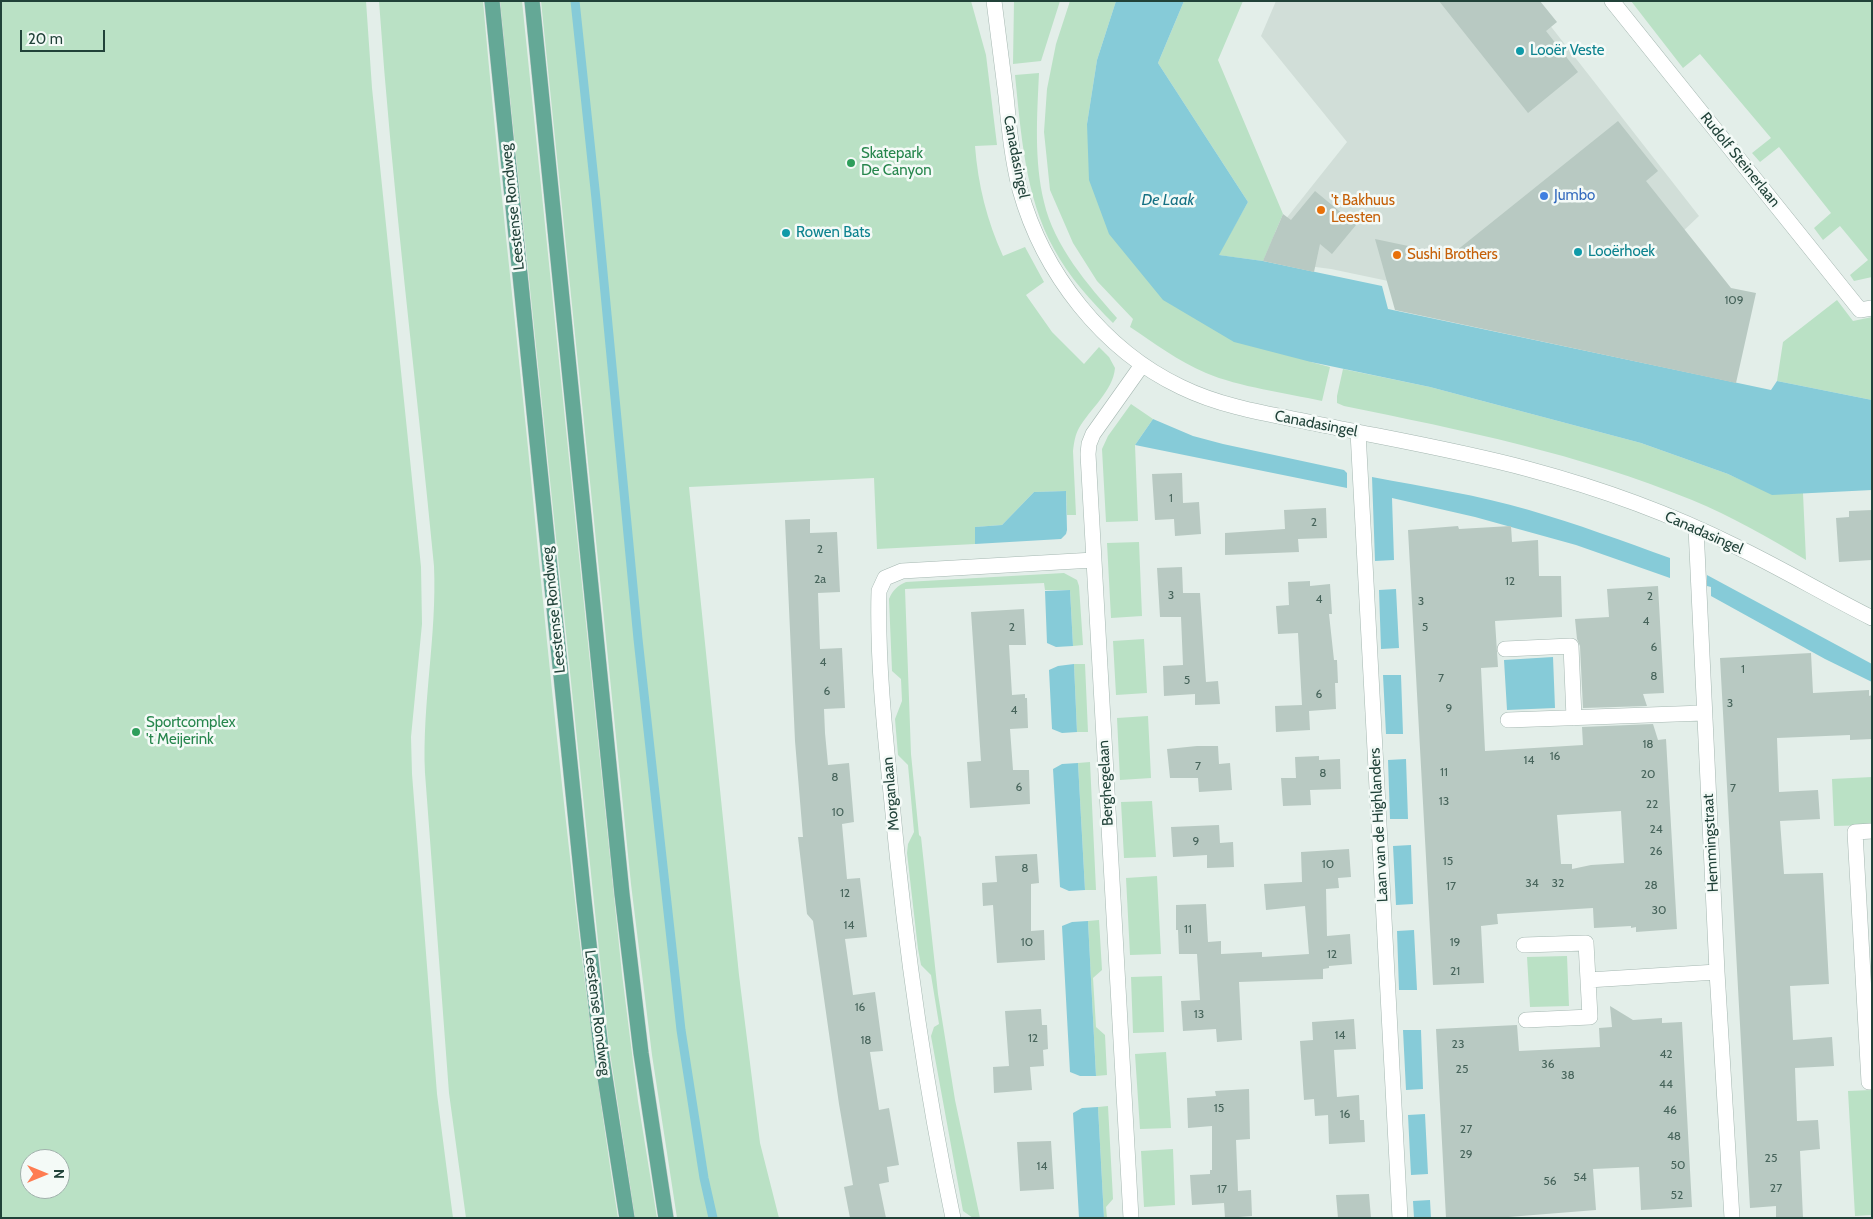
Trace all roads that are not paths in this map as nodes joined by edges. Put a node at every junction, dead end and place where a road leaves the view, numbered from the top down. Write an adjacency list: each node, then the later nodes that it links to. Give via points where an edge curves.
1 (492, 1): 21 (main road, Leestense Rondweg, via 584,900 602,1058)
2 (532, 1): 22 (main road, via 622,894 641,1053)
3 (994, 1): 6 (street, Canadasingel, via 1012,148 1020,190 1034,232 1076,301 1111,339)
4 (1612, 1): 5 (street, Rudolf Steinerlaan, via 1860,310)
5 (1872, 308)
6 (1142, 365): 7 (street, Canadasingel, via 1181,387 1227,404); 9 (street, Berghegelaan, via 1089,444)
7 (1358, 432): 8 (street, Canadasingel, via 1555,476 1631,501); 25 (street, Laan van de Highlanders)
8 (1696, 528): 10 (street, Canadasingel); 12 (street, Hemmingstraat)
9 (1094, 560): 23 (street, Morganlaan, via 902,571 885,578 879,591 884,712 907,947); 24 (street, Berghegelaan)
10 (1872, 618)
11 (1505, 649): 13 (street, via 1571,646)
12 (1704, 713): 13 (street); 17 (street, Hemmingstraat)
13 (1574, 718): 14 (street)
14 (1508, 720)
15 (1872, 831): 20 (street, via 1855,832 1869,1082)
16 (1524, 945): 18 (street, via 1586,943)
17 (1717, 972): 18 (street); 26 (street, Hemmingstraat)
18 (1588, 980): 19 (street, via 1590,1017)
19 (1526, 1020)
20 (1872, 1082)
21 (627, 1218)
22 (666, 1218)
23 (953, 1218)
24 (1131, 1218)
25 (1400, 1218)
26 (1732, 1218)

